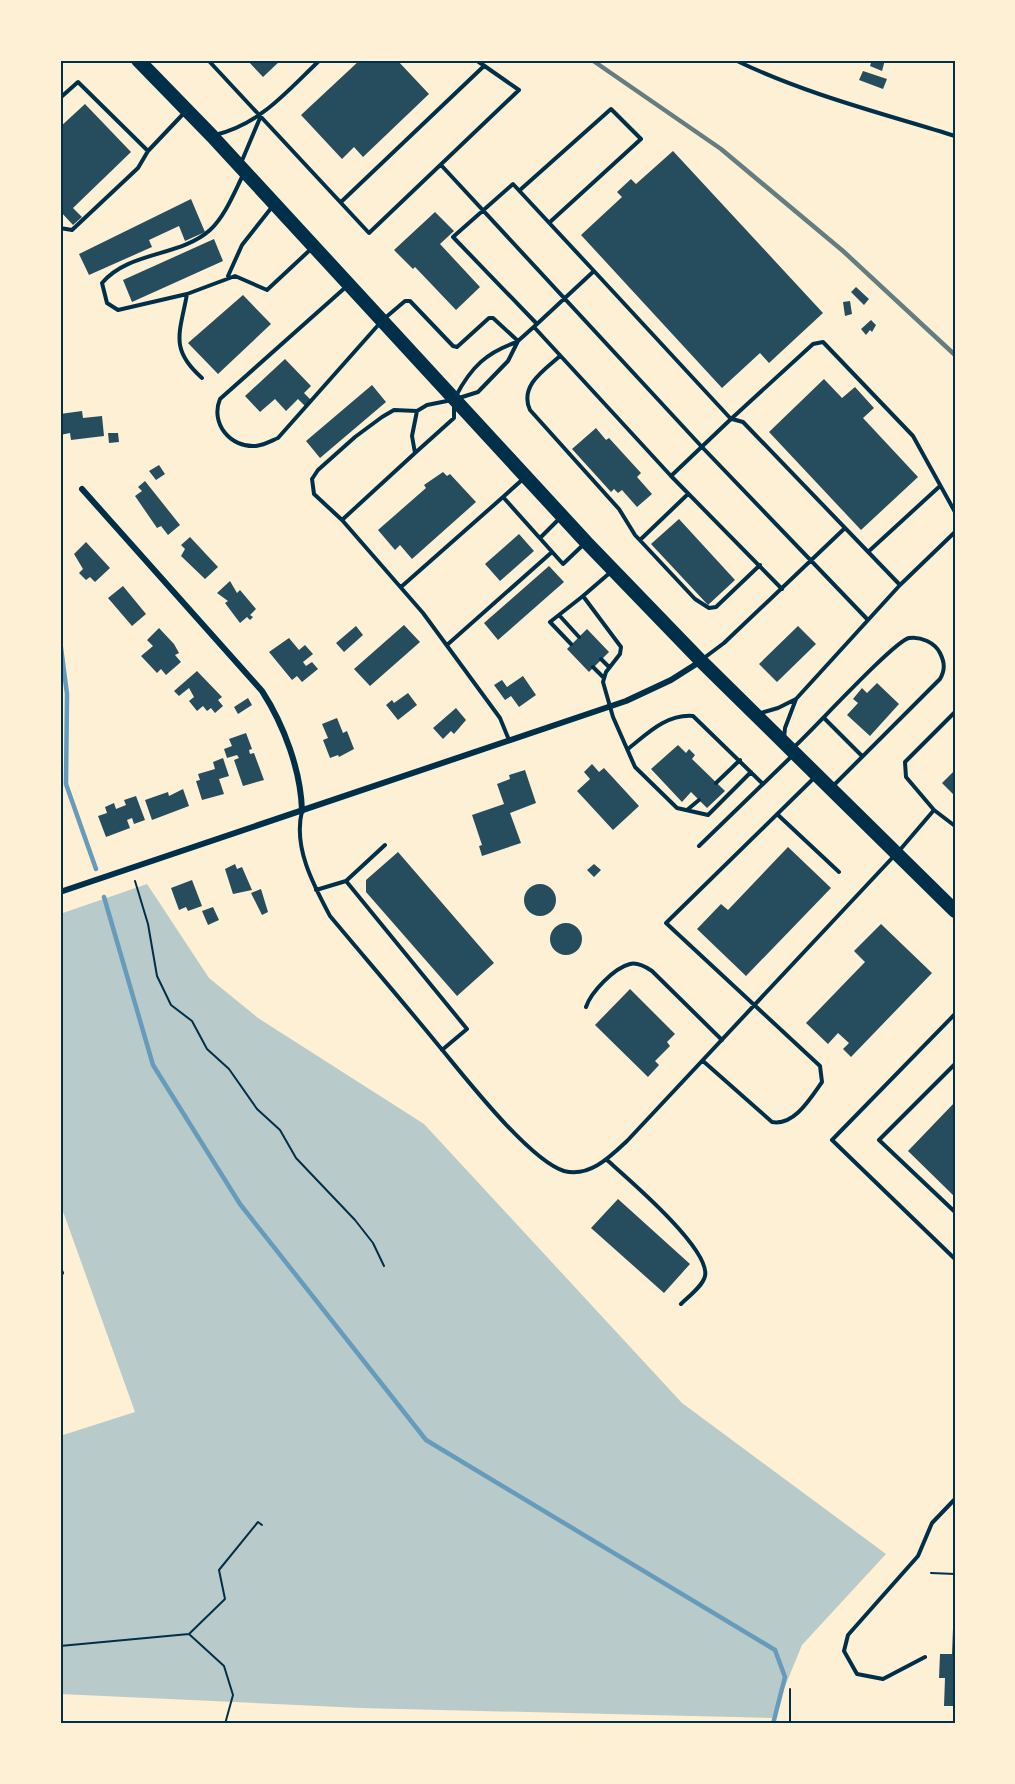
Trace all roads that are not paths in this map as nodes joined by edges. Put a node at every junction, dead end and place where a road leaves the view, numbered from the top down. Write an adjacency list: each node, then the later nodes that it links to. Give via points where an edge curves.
1 (138, 60): 8 (main road)
2 (208, 60): 9 (lane)
3 (320, 60): 9 (lane)
4 (476, 60): 6 (lane)
5 (735, 60): 11 (lane, via 813,91)
6 (484, 66): 13 (lane, via 519,90); 16 (lane)
7 (60, 98): 12 (lane, via 78,82)
8 (186, 111): 10 (main road); 12 (lane)
9 (261, 116): 10 (lane, via 240,129); 14 (lane); 16 (lane)
10 (212, 136): 14 (main road)
11 (955, 136)
12 (148, 151): 20 (lane, via 138,168 72,230)
13 (441, 165): 16 (lane, via 369,233); 18 (lane)
14 (242, 170): 17 (main road); 25 (lane, via 219,220 206,233 136,261 102,283 107,303 118,310)
15 (520, 190): 18 (lane, via 513,184); 19 (lane); 19 (lane, via 611,109 641,139)
16 (341, 202)
17 (274, 204): 21 (main road); 23 (lane, via 242,245)
18 (483, 211): 26 (lane); 28 (lane, via 453,237)
19 (550, 222): 22 (lane)
20 (60, 228)
21 (314, 246): 23 (lane, via 267,290); 24 (main road)
22 (594, 271): 26 (lane); 34 (lane)
23 (228, 276): 25 (lane)
24 (349, 285): 27 (main road); 27 (lane, via 220,399 217,418 226,434 250,446 278,438)
25 (187, 294): 31 (lane, via 179,345 187,364)
26 (566, 297): 28 (lane); 35 (lane)
27 (382, 320): 29 (lane, via 410,301 453,346 457,347 489,318); 32 (main road)
28 (535, 326): 29 (lane); 30 (lane)
29 (518, 341): 32 (lane, via 495,349 465,378); 32 (lane, via 508,361 478,392)
30 (560, 356): 37 (lane); 49 (lane, via 530,385 527,403 620,509)
31 (202, 378)
32 (454, 399): 33 (lane); 36 (lane, via 454,418); 38 (main road)
33 (417, 411): 36 (lane, via 412,436); 45 (lane, via 394,410 382,417 328,459 312,479 314,494)
34 (731, 419): 35 (lane); 39 (lane, via 813,344 823,342 913,436); 46 (lane, via 743,422)
35 (702, 447): 37 (lane); 53 (lane)
36 (416, 453): 45 (lane)
37 (671, 476): 41 (lane)
38 (525, 477): 42 (lane); 44 (main road)
39 (940, 486): 43 (lane); 52 (lane)
40 (82, 489): 87 (street, via 262,691 280,722 302,793)
41 (688, 494): 49 (lane); 54 (lane)
42 (503, 497): 48 (lane); 57 (lane)
43 (955, 512)
44 (562, 516): 48 (lane); 50 (main road)
45 (342, 520): 57 (lane)
46 (845, 528): 52 (lane); 53 (lane)
47 (955, 532): 56 (lane)
48 (541, 537): 51 (lane)
49 (640, 540): 54 (lane, via 695,599 709,608 728,598)
50 (586, 542): 51 (lane, via 563,564); 55 (main road)
51 (552, 552): 64 (lane)
52 (868, 552): 56 (lane)
53 (812, 560): 58 (lane); 61 (lane)
54 (759, 565): 58 (lane)
55 (613, 570): 59 (lane); 66 (main road)
56 (900, 585): 61 (lane)
57 (401, 587): 64 (lane)
58 (782, 588): 66 (lane)
59 (583, 596): 60 (lane); 68 (lane, via 621,647)
60 (559, 615): 62 (lane); 63 (lane, via 550,622)
61 (868, 620): 70 (lane)
62 (579, 637)
63 (571, 644)
64 (447, 645): 75 (lane, via 500,718)
65 (601, 659): 68 (lane)
66 (701, 661): 71 (street, via 663,684); 73 (main road)
67 (593, 667): 69 (lane)
68 (610, 667): 69 (lane)
69 (604, 678): 71 (lane)
70 (796, 699): 73 (lane); 77 (lane, via 785,728)
71 (610, 707): 75 (street); 76 (lane)
72 (955, 712): 86 (lane, via 905,762 906,777)
73 (755, 714): 77 (main road)
74 (825, 719): 77 (lane); 78 (lane); 78 (lane, via 886,655 908,638 925,639 939,651 944,672)
75 (509, 742): 87 (street)
76 (628, 749): 79 (lane, via 662,723 680,715 693,716); 88 (lane, via 635,767 676,808)
77 (790, 749): 81 (main road); 83 (lane)
78 (862, 756): 84 (lane)
79 (740, 760): 80 (lane); 82 (lane)
80 (751, 772): 83 (lane); 88 (lane, via 708,815)
81 (817, 775): 84 (main road); 89 (lane)
82 (716, 783)
83 (763, 784): 92 (lane)
84 (830, 789): 93 (main road)
85 (699, 800): 88 (lane)
86 (934, 810): 90 (lane); 93 (lane)
87 (302, 811): 96 (lane, via 298,837); 97 (street)
88 (687, 811)
89 (777, 814): 94 (lane); 99 (lane, via 666,923)
90 (955, 826)
91 (385, 845): 95 (lane)
92 (699, 846)
93 (897, 853): 98 (main road); 99 (lane)
94 (839, 872)
95 (346, 881): 96 (lane); 103 (lane, via 467,1029)
96 (316, 890): 103 (lane, via 330,916)
97 (60, 892)
98 (955, 911)
99 (754, 1006): 102 (lane); 104 (lane, via 814,1060 822,1072 822,1082 790,1120 772,1122)
100 (586, 1007): 102 (lane, via 615,972 629,964 639,964 652,971)
101 (955, 1014): 108 (lane, via 832,1140)
102 (722, 1040): 104 (lane)
103 (442, 1050): 106 (lane, via 496,1114 546,1162 565,1171 583,1173)
104 (703, 1060): 106 (lane)
105 (955, 1064): 107 (lane, via 879,1140)
106 (607, 1160): 111 (lane, via 666,1214 695,1250 706,1271 705,1279)
107 (955, 1212)
108 (955, 1259)
109 (60, 1268): 110 (lane)
110 (62, 1274)
111 (681, 1304)
112 (955, 1499): 113 (lane, via 933,1523 918,1556 848,1635 844,1651 857,1674 883,1679)
113 (925, 1657)

